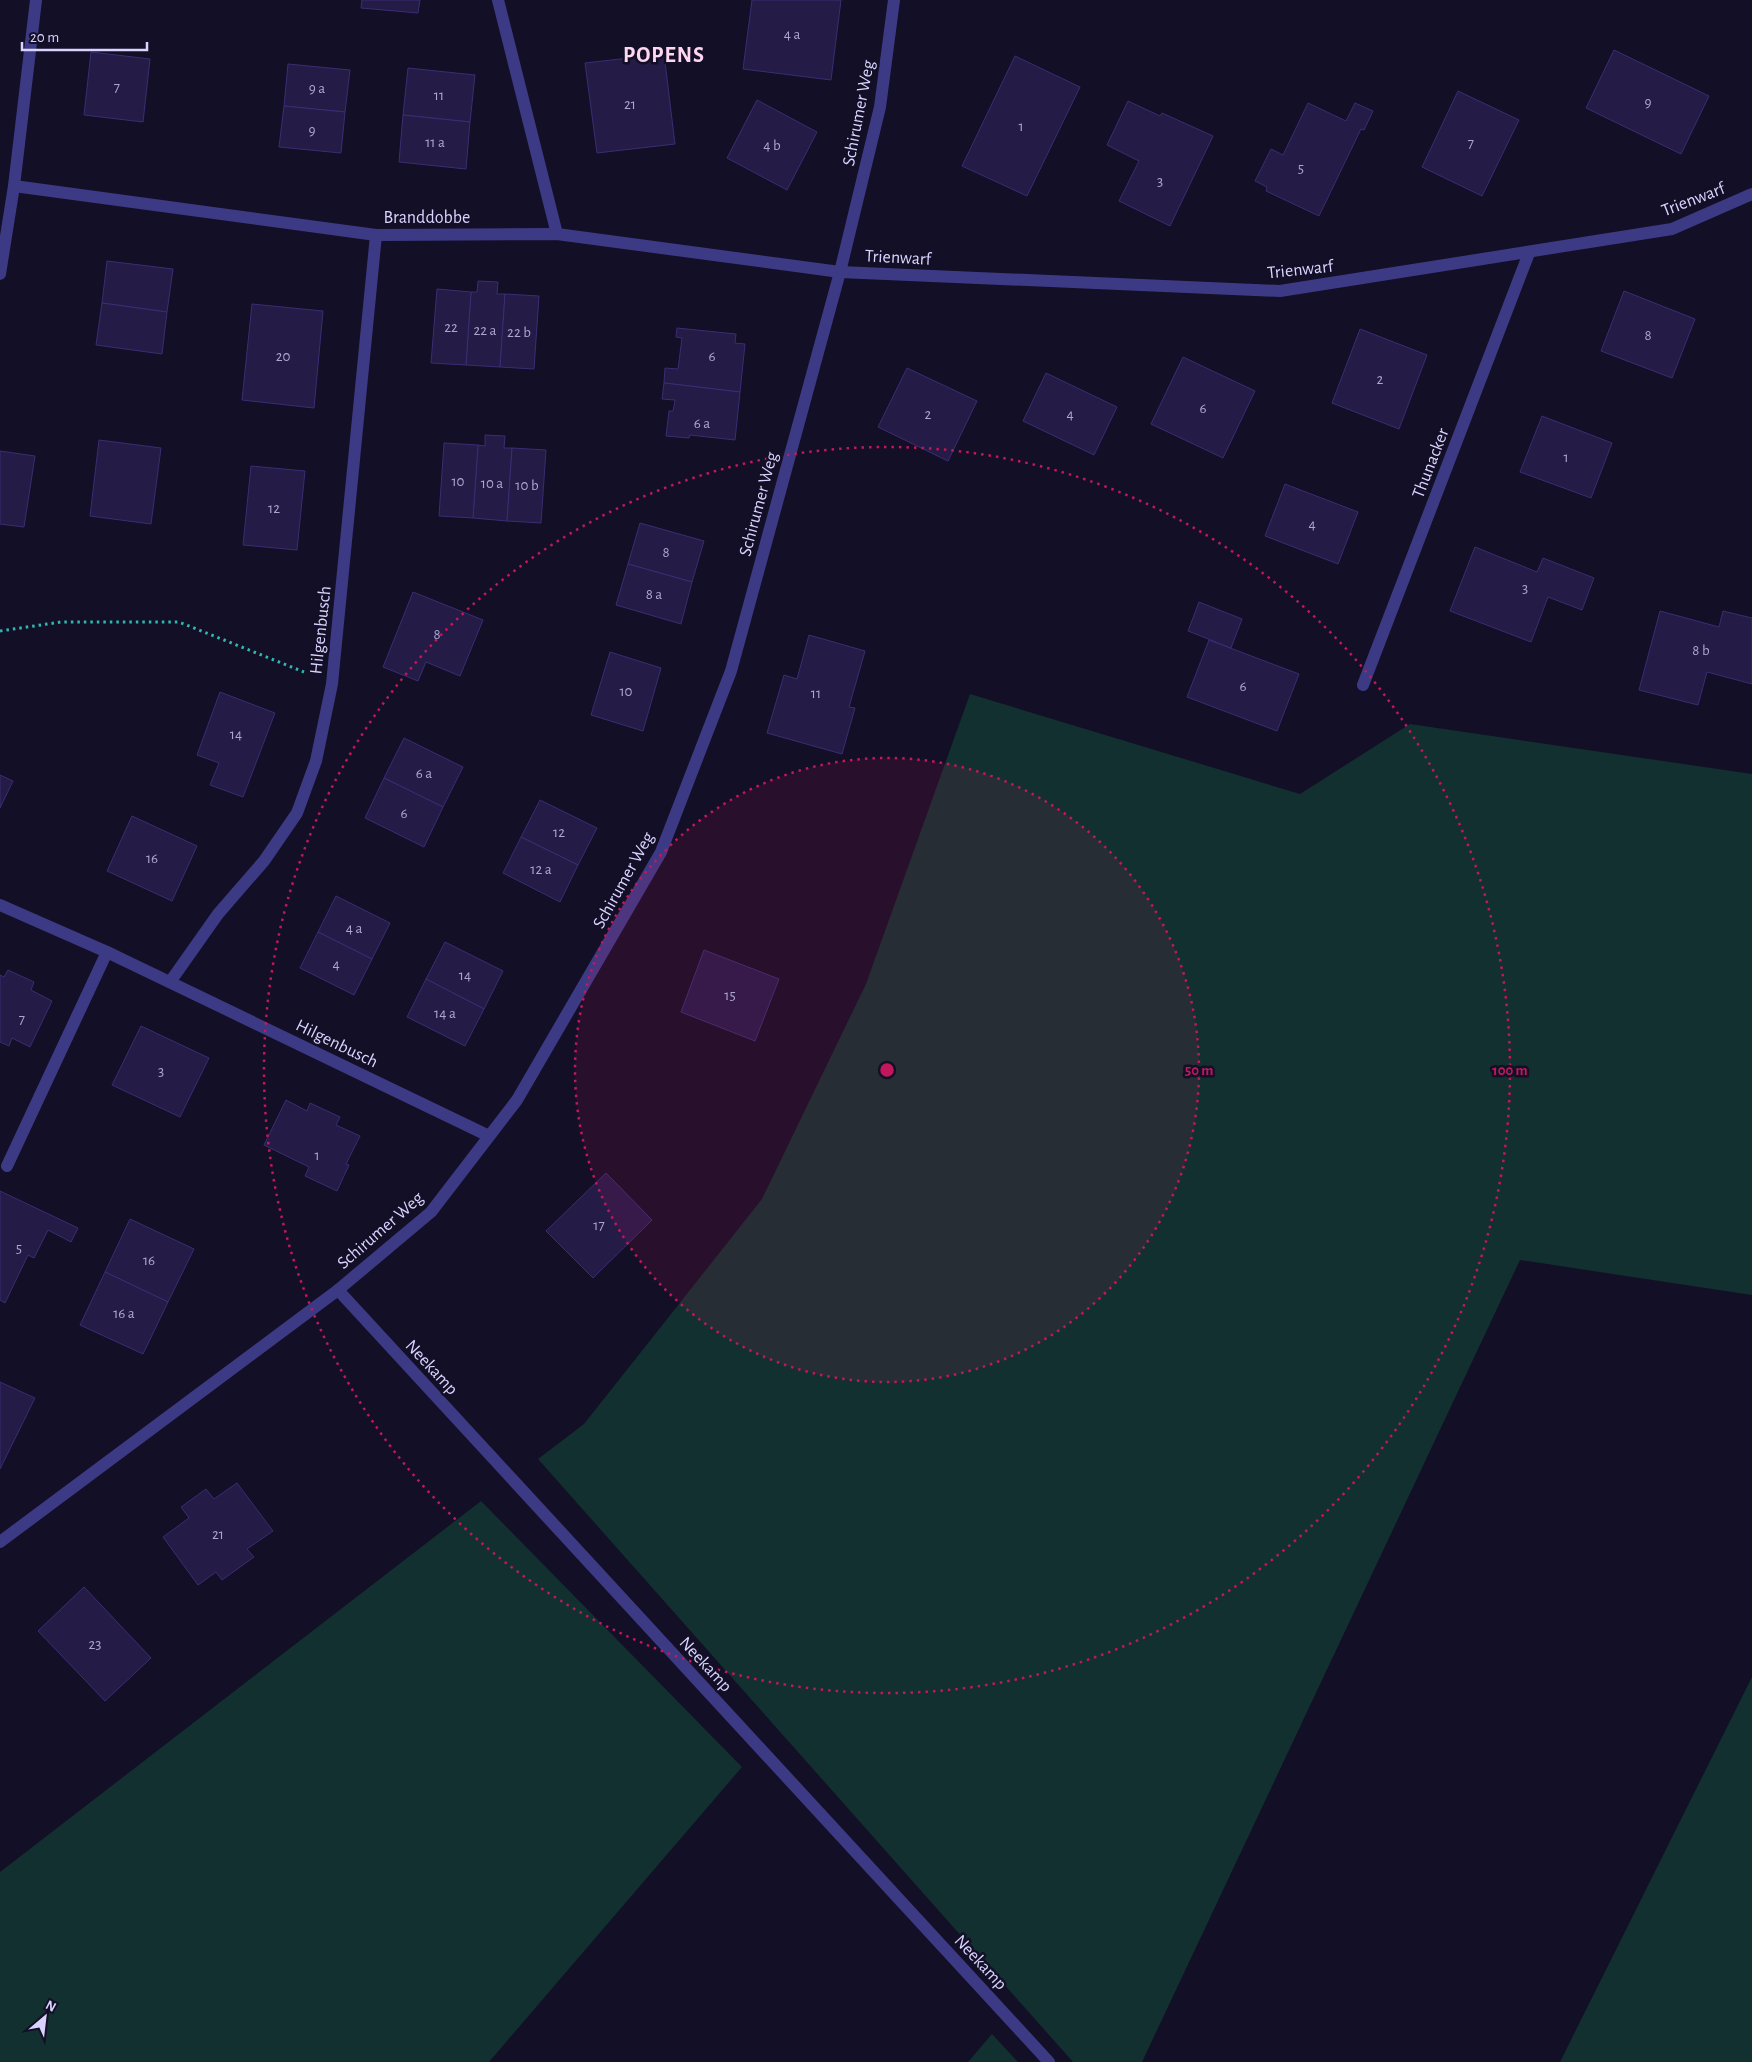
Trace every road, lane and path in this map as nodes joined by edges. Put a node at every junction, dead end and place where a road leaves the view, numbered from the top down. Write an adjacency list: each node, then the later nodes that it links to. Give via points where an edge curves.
1 (36, 0): 4 (street)
2 (498, 0): 6 (street)
3 (894, 0): 9 (street, Schirumer Weg, via 880,107)
4 (14, 186): 7 (street, Branddobbe); 10 (street)
5 (1752, 194): 8 (street, Trienwarf, via 1672,229)
6 (558, 234): 7 (street, Branddobbe); 9 (street, Branddobbe)
7 (376, 235): 12 (street, Hilgenbusch)
8 (1529, 253): 9 (street, Trienwarf, via 1280,291); 13 (street, Thunacker)
9 (840, 272): 17 (street, Schirumer Weg, via 731,671 661,852 517,1100)
10 (0, 274)
11 (0, 631): 12 (path, via 62,622 178,622)
12 (332, 684): 16 (street, Hilgenbusch, via 316,761 297,813)
13 (1363, 685)
14 (0, 906): 15 (street, Hilgenbusch)
15 (107, 952): 16 (street, Hilgenbusch); 18 (street)
16 (170, 982): 17 (street, Hilgenbusch)
17 (489, 1136): 19 (street, Schirumer Weg, via 431,1212)
18 (7, 1166)
19 (338, 1290): 20 (street, Schirumer Weg); 21 (street, Neekamp)
20 (0, 1542)
21 (1049, 2062)

